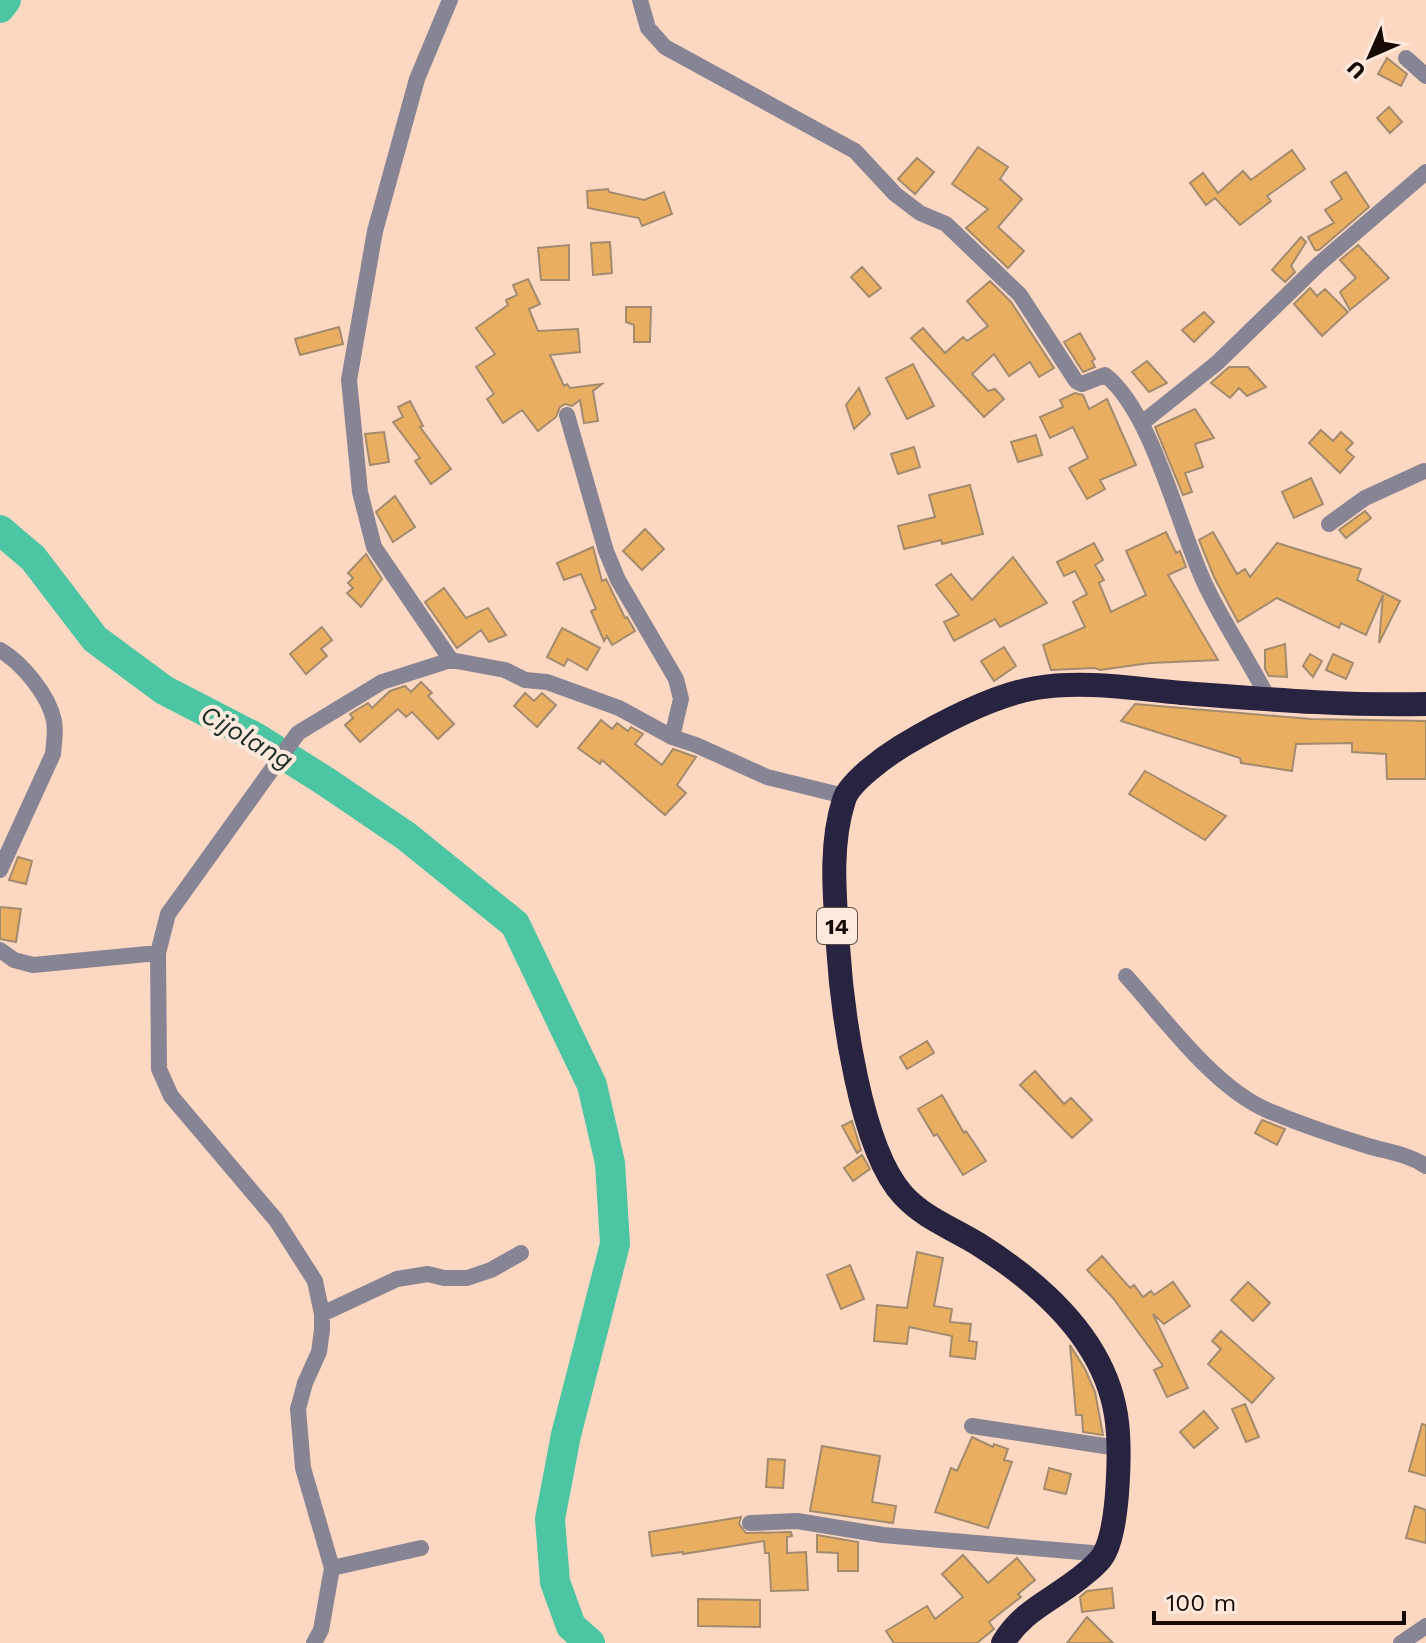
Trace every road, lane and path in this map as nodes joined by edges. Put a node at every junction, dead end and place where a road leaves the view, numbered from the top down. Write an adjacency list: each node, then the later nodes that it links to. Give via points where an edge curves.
1 (450, 0): 11 (street, via 417,79 375,231 349,380 360,492 374,547)
2 (640, 0): 7 (street, via 648,28 665,47 855,151 895,194 946,224 1020,295 1076,381 1082,384 1105,375)
3 (1406, 58): 4 (street)
4 (1426, 76)
5 (1426, 172): 7 (street, via 1319,264 1217,363)
6 (567, 415): 14 (street, via 606,551 676,679 681,699)
7 (1142, 423): 12 (street, via 1206,586)
8 (1425, 471): 9 (street, via 1365,498)
9 (1329, 524)
10 (0, 650): 16 (street, via 45,699 55,735 53,754)
11 (451, 660): 14 (street, via 547,682 619,708); 18 (street, via 382,682 298,733 168,914)
12 (1269, 700): 13 (highway); 15 (highway, via 1084,685 1035,688 943,721 892,753)
13 (1426, 704)
14 (672, 737): 15 (street, via 767,777)
15 (844, 796): 24 (highway, 14, via 834,881 840,985 863,1108 885,1169 921,1212 1020,1272 1067,1317 1098,1358 1110,1385)
16 (0, 870)
17 (0, 950): 18 (street, via 33,965)
18 (158, 953): 22 (street, via 163,1083 276,1220 315,1281)
19 (1126, 976): 20 (street, via 1240,1096)
20 (1426, 1166)
21 (521, 1253): 22 (street, via 467,1278 405,1277)
22 (322, 1314): 28 (street, via 319,1352 298,1409 303,1468)
23 (972, 1426): 24 (street)
24 (1118, 1448): 27 (highway, 14, via 1115,1514)
25 (750, 1523): 27 (street, via 797,1521)
26 (421, 1548): 28 (street)
27 (1102, 1557): 31 (highway, via 1029,1612)
28 (332, 1568): 30 (street)
29 (1426, 1626): 32 (street)
30 (314, 1643)
31 (1003, 1643)
32 (1401, 1643)

